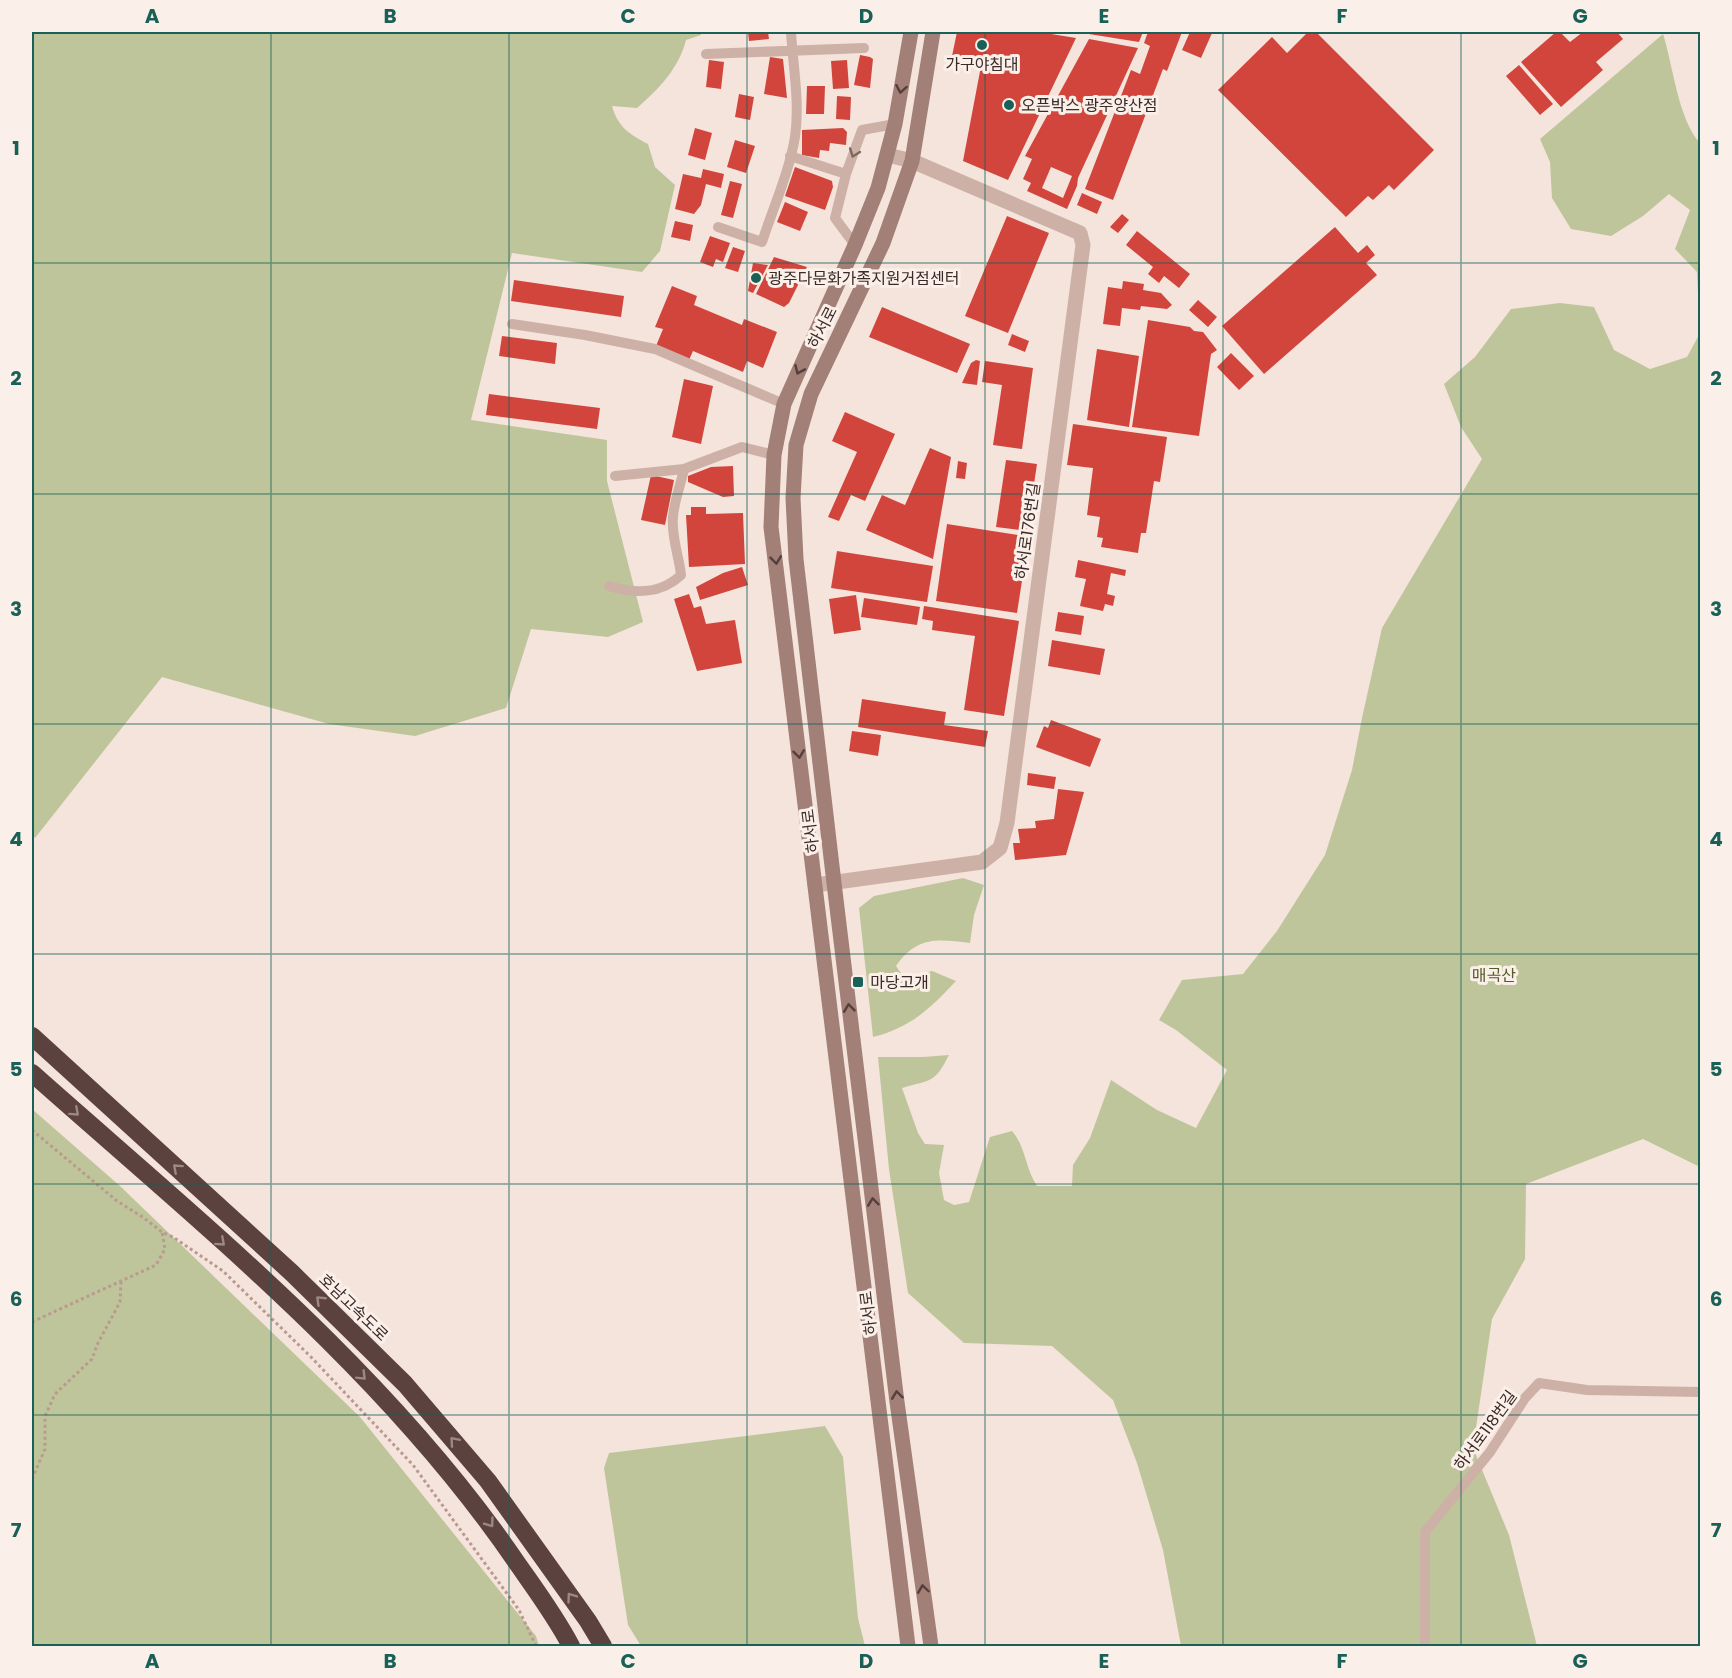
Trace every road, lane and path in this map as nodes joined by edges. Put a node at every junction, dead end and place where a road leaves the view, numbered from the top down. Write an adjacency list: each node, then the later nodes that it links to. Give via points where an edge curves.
1 (790, 32): 5 (lane)
2 (911, 32): 7 (main road, 하서로, one-way to 7)
3 (933, 32): 10 (main road, 하서로)
4 (864, 48): 5 (lane)
5 (792, 50): 6 (lane); 9 (lane, via 796,97)
6 (706, 54)
7 (895, 124): 8 (main road, 하서로); 11 (lane, one-way to 11, via 862,129)
8 (888, 155): 10 (street, 하서로176번길); 13 (main road, 하서로)
9 (790, 156): 11 (lane); 12 (lane, via 762,242)
10 (912, 161): 20 (main road, 하서로, via 879,252 811,394 796,445 796,559); 20 (street, 하서로176번길, via 1080,233 1083,245 1007,823 1000,848 982,862)
11 (846, 174): 13 (lane, via 835,218)
12 (718, 227)
13 (855, 245): 15 (main road, 하서로, one-way to 15)
14 (512, 324): 15 (lane, via 655,349)
15 (784, 404): 16 (main road, 하서로)
16 (774, 455): 17 (lane, via 742,447); 21 (main road, 하서로, one-way to 21, via 771,527)
17 (684, 469): 18 (lane); 19 (lane, via 673,517 681,575 673,583 651,590 628,591)
18 (615, 476)
19 (609, 586)
20 (834, 883): 21 (street, 하서로176번길); 34 (main road, 하서로, one-way to 20)
21 (815, 885): 33 (main road, 하서로)
22 (32, 1036): 32 (highway, 호남고속도로, one-way to 22, via 488,1481 405,1384 292,1273)
23 (32, 1073): 31 (highway, one-way to 31, via 252,1269 384,1398 490,1522 560,1624)
24 (32, 1130): 25 (path, via 117,1201)
25 (162, 1232): 26 (path, via 165,1249 156,1265); 30 (path, via 223,1271 413,1465 519,1610)
26 (121, 1282): 27 (path); 29 (path, via 120,1302 92,1359 55,1394 45,1416 45,1449)
27 (32, 1322)
28 (1701, 1392): 35 (lane, 하서로118번길, via 1587,1390 1539,1383 1524,1398 1490,1452 1425,1532)
29 (32, 1479)
30 (536, 1647)
31 (571, 1647)
32 (603, 1647)
33 (908, 1647)
34 (931, 1647)
35 (1425, 1647)

